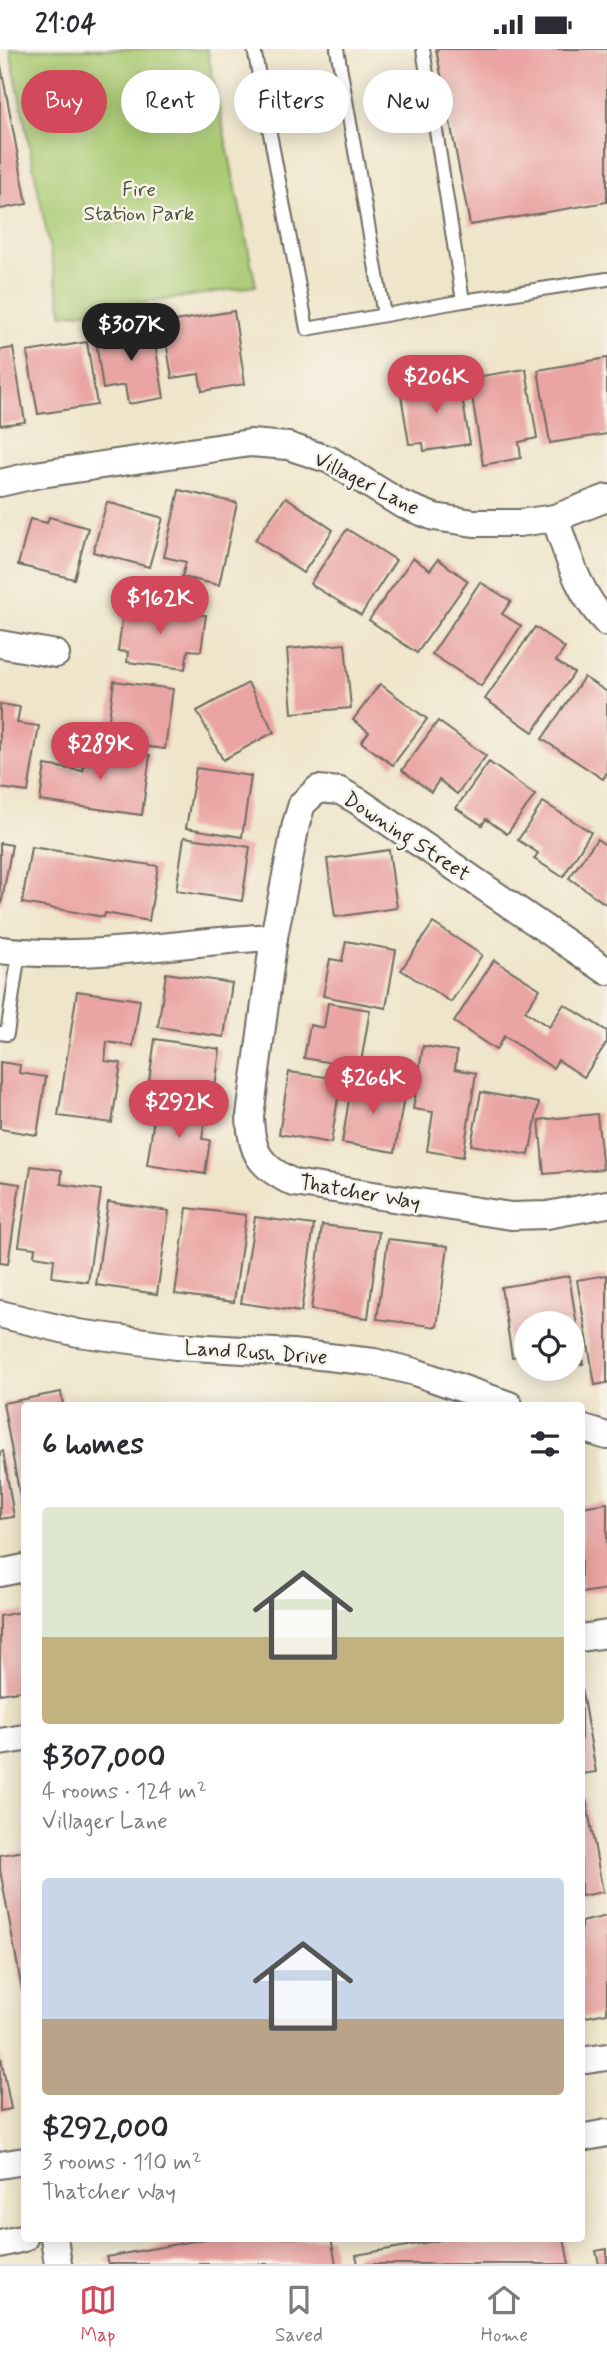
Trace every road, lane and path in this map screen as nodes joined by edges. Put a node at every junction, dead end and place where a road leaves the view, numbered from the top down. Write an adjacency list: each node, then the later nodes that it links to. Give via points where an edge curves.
1 (254, 49): 6 (lane, via 306,329)
2 (337, 49): 6 (lane)
3 (422, 49): 5 (lane)
4 (607, 279): 5 (lane)
5 (463, 301): 6 (lane)
6 (384, 315)
7 (0, 483): 9 (street, Villager Lane, via 250,443 288,446 330,460 401,504 434,517 474,523)
8 (607, 498): 9 (street, Villager Lane)
9 (555, 518): 10 (street, via 579,585)
10 (607, 623)
11 (0, 645): 12 (street)
12 (56, 654)
13 (274, 937): 14 (street, via 91,954); 15 (street, Downing Street, via 302,804 318,789 340,791); 17 (street, Thatcher Way, via 250,1115 258,1158 274,1174 294,1183 510,1216 547,1215)
14 (10, 951): 16 (lane, via 7,1034)
15 (607, 971)
16 (0, 1033)
17 (607, 1204)
18 (0, 1314): 19 (street, Land Rush Drive, via 78,1333 176,1346 374,1362 415,1371)
19 (471, 1399): 20 (street, Land Rush Drive)
20 (490, 1402)
21 (585, 1429): 22 (street)
22 (607, 1436)
23 (21, 1568): 24 (street)
24 (0, 1573)
25 (607, 1634): 26 (street)
26 (585, 1637)
27 (21, 1738): 28 (street)
28 (0, 1742)
29 (607, 2057): 30 (street)
30 (585, 2060)
31 (607, 2133): 32 (street)
32 (585, 2137)
33 (21, 2162): 34 (street)
34 (0, 2165)
35 (21, 2239): 37 (street)
36 (55, 2242): 38 (street)
37 (0, 2244)
38 (58, 2264)

